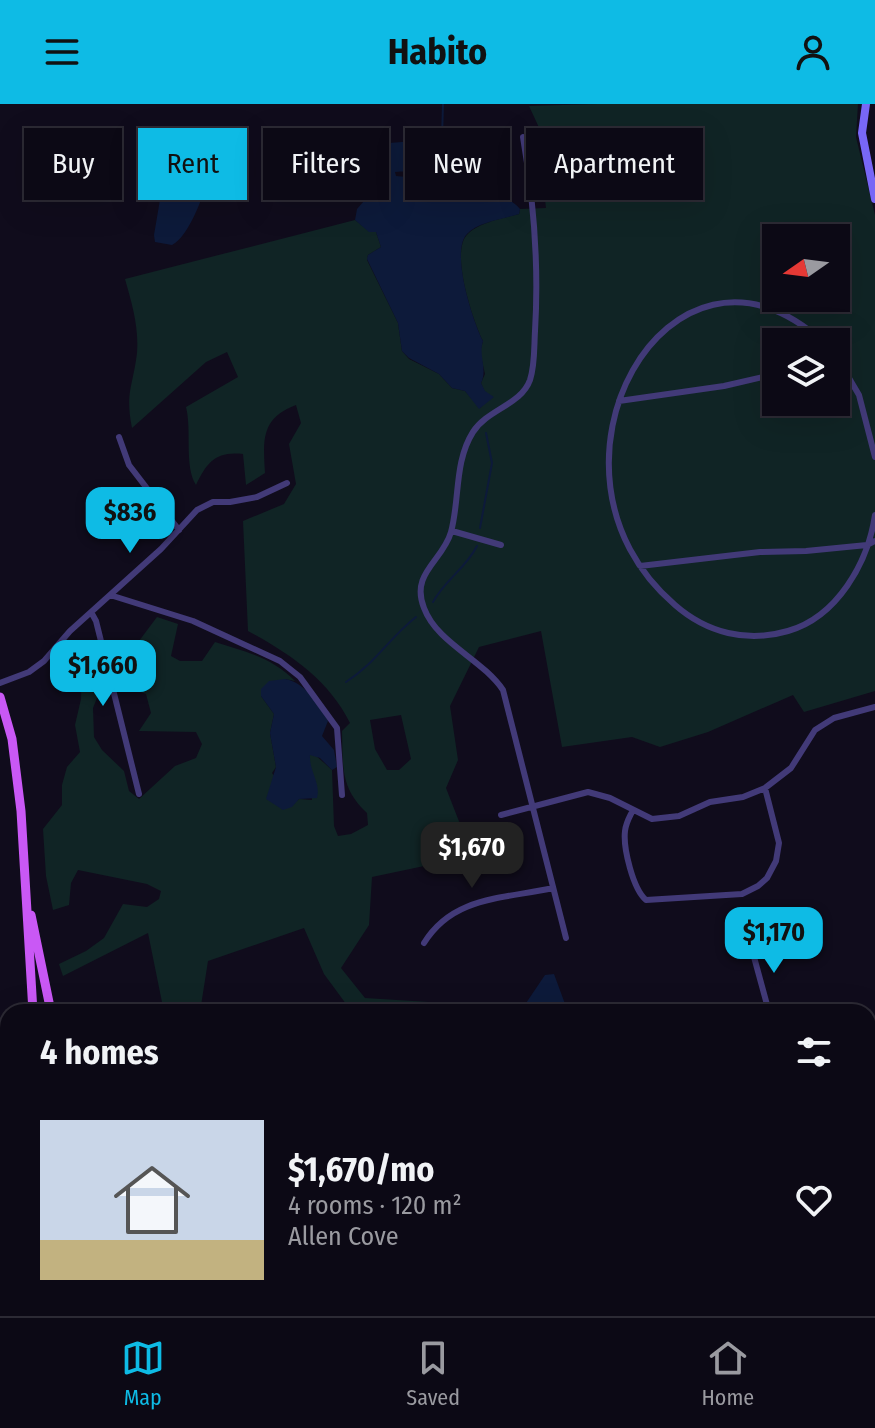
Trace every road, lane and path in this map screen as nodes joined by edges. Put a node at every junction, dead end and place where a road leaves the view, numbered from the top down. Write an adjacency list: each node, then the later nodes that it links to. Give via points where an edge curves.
1 (866, 104): 3 (street, via 862,133)
2 (523, 137): 17 (street, via 537,260 533,370 523,393 490,413 472,433 460,467)
3 (875, 199)
4 (809, 328): 7 (street, via 769,308 717,305 670,325)
5 (762, 377): 8 (street)
6 (850, 381): 10 (street)
7 (627, 382): 8 (street); 9 (street)
8 (642, 398): 9 (street)
9 (619, 401): 22 (street, via 608,447 610,491 622,533)
10 (873, 433): 12 (street)
11 (119, 437): 16 (street, via 129,465)
12 (874, 447): 13 (street)
13 (875, 457)
14 (287, 483): 16 (street, via 243,501 207,504)
15 (875, 515): 20 (street)
16 (179, 530): 24 (street)
17 (452, 531): 19 (street); 32 (street, via 421,580 423,606 436,628 503,690)
18 (875, 541): 20 (street)
19 (501, 545)
20 (867, 545): 21 (street); 23 (street, via 841,595 826,610 814,621 773,635 736,635 702,624)
21 (661, 565): 22 (street); 23 (street, via 654,575)
22 (640, 566): 23 (street)
23 (656, 587)
24 (110, 595): 25 (street); 31 (street, via 193,621 280,661 300,677 337,728)
25 (91, 612): 26 (street, via 36,667); 30 (street)
26 (0, 683)
27 (0, 697): 35 (main road, via 13,751)
28 (875, 707): 29 (street, via 834,718 815,730 791,768)
29 (765, 788): 33 (street, via 665,819); 33 (street, via 779,843 776,861 767,878 742,894 651,902 642,897 625,840)
30 (139, 794)
31 (342, 795)
32 (534, 806): 33 (street, via 588,792); 34 (street); 36 (street)
33 (632, 812)
34 (501, 815)
35 (23, 860): 40 (main road); 41 (main road)
36 (553, 888): 37 (street); 38 (street, via 463,907 439,922)
37 (566, 938)
38 (424, 943)
39 (751, 946): 44 (street)
40 (47, 994): 41 (main road); 43 (main road)
41 (32, 996): 42 (main road)
42 (32, 1004)
43 (49, 1004)
44 (767, 1004)

